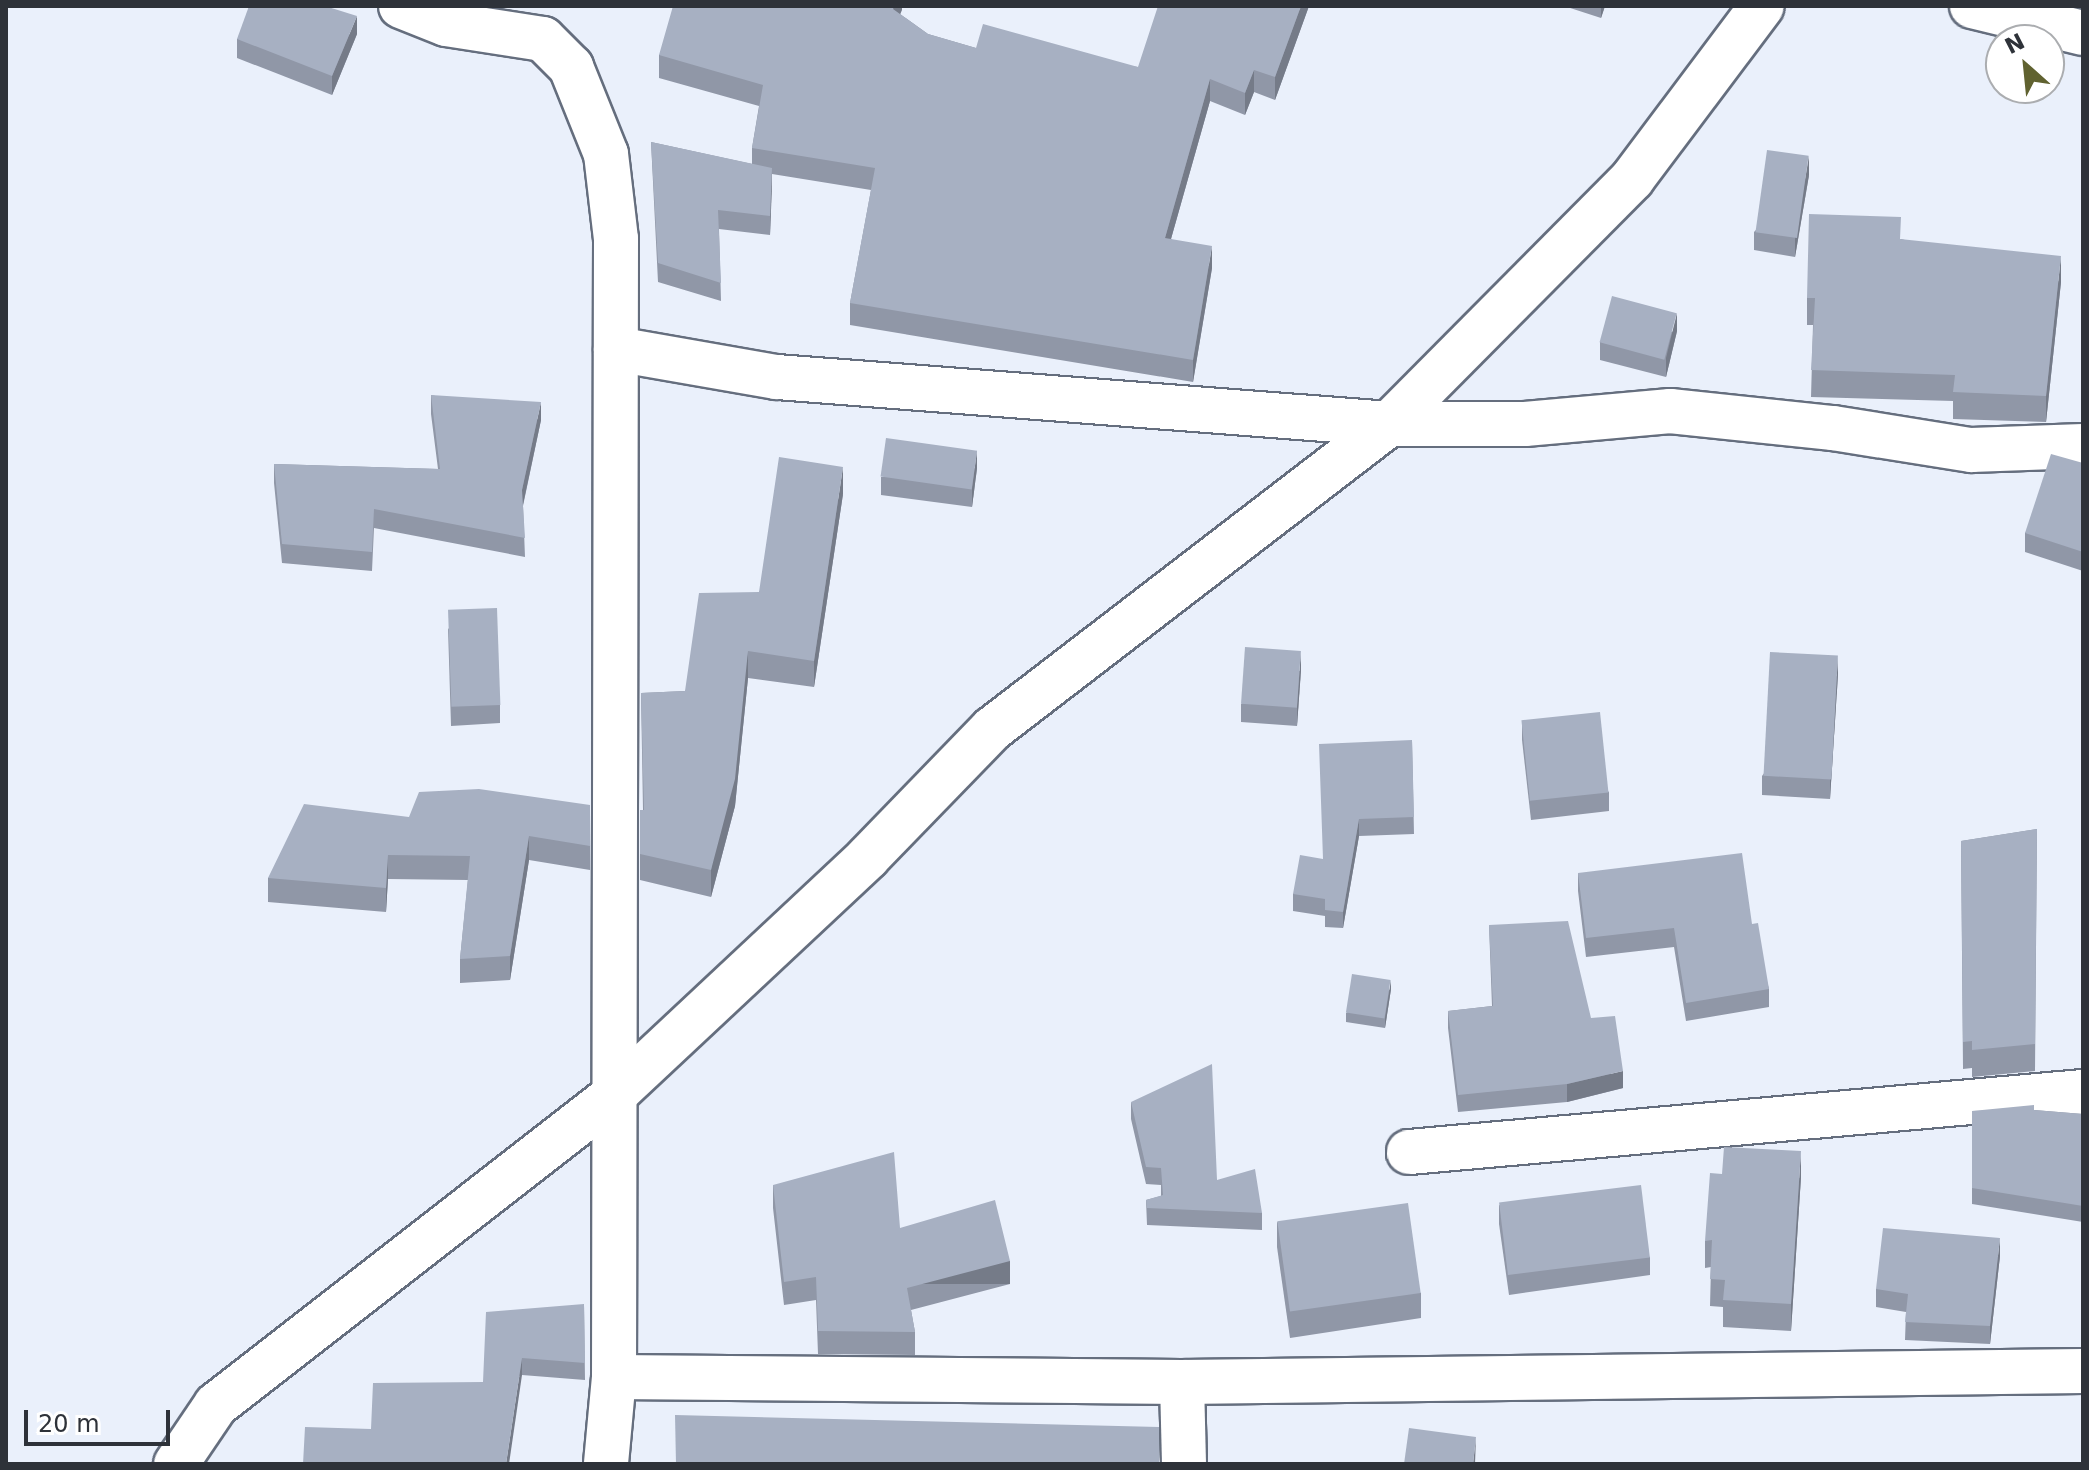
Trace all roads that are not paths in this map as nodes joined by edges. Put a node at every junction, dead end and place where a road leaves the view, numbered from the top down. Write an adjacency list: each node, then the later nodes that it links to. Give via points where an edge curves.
1 (401, 6): 5 (street, via 446,24 543,39 571,67 606,154 616,239)
2 (1762, 6): 6 (street, via 1632,179)
3 (1972, 6): 4 (street)
4 (2083, 33)
5 (616, 349): 6 (street, via 777,377); 9 (street)
6 (1389, 424): 7 (street, via 1525,424 1670,411 1833,428 1971,450); 9 (street, via 992,729 868,857)
7 (2083, 446)
8 (2083, 1092): 10 (street)
9 (613, 1096): 12 (street); 14 (street, via 216,1405)
10 (1409, 1152)
11 (2083, 1371): 13 (street)
12 (614, 1377): 13 (street); 15 (street); 16 (street)
13 (1182, 1382): 17 (street)
14 (176, 1464)
15 (606, 1464)
16 (630, 1464)
17 (1184, 1464)

